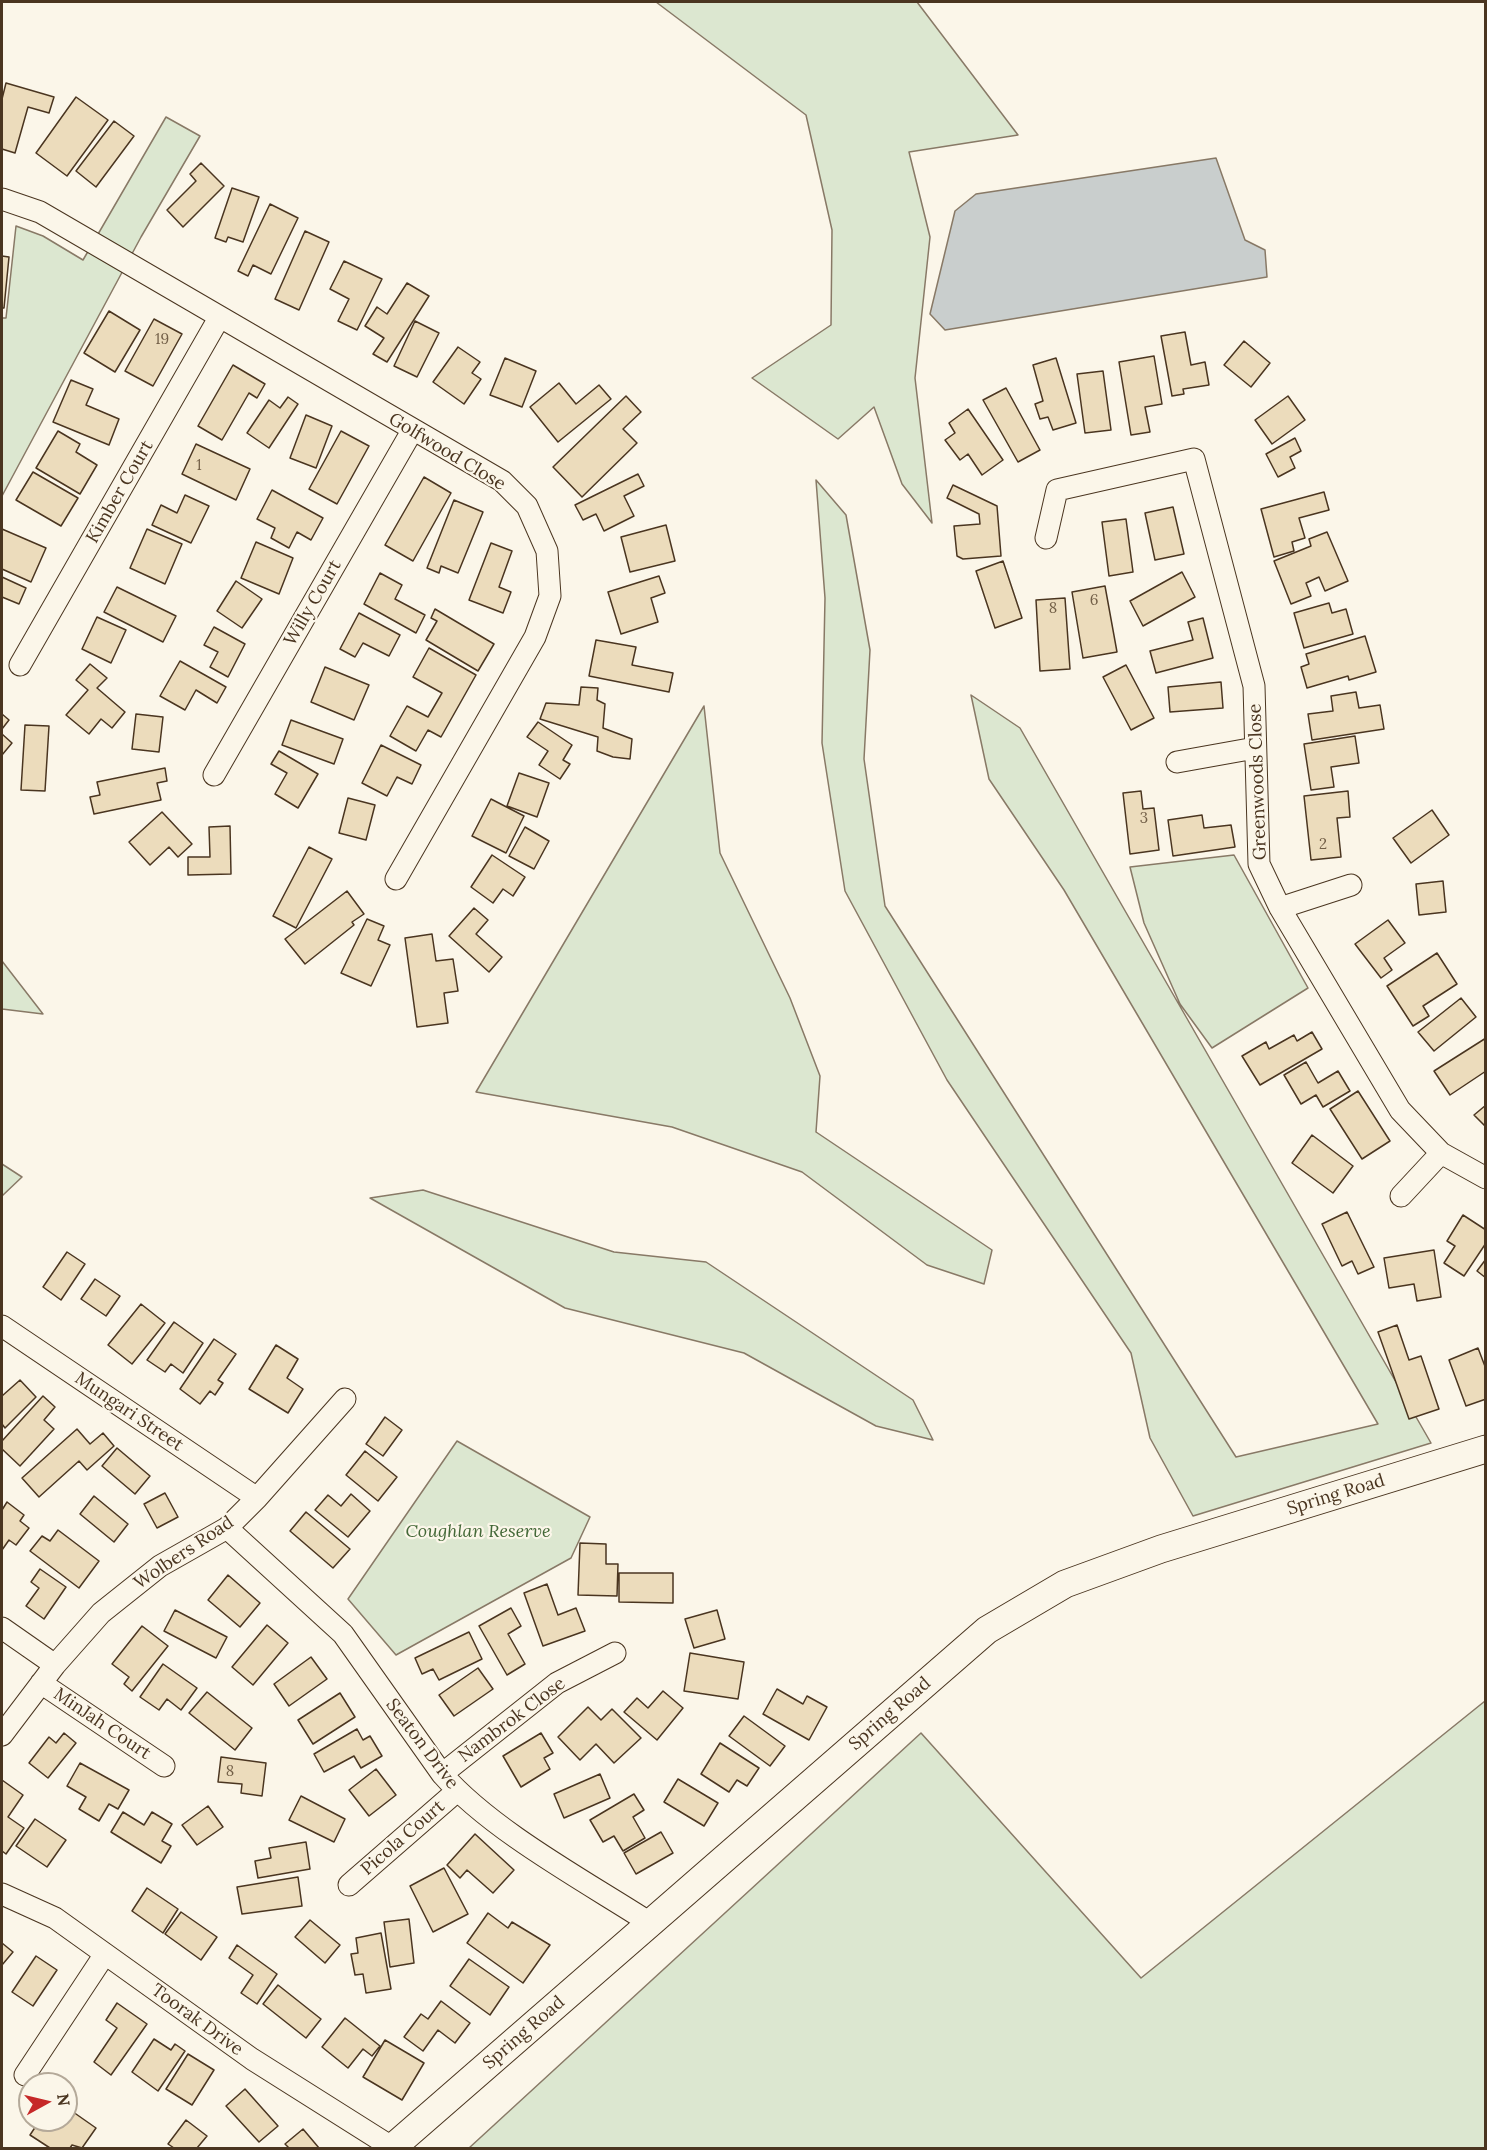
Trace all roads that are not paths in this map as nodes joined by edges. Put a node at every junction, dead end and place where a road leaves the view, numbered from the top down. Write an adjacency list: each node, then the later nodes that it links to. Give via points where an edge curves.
1 (2, 199): 2 (street, Golfwood Close, via 40,212)
2 (219, 318): 3 (street, Golfwood Close); 5 (street, Kimber Court)
3 (412, 431): 8 (street, Willy Court); 9 (street, Golfwood Close, via 502,481 528,506 547,551 550,596 535,637)
4 (1046, 538): 6 (street, Greenwoods Close, via 1057,490 1194,459 1254,686)
5 (20, 665)
6 (1255, 748): 7 (street); 11 (street, Greenwoods Close, via 1259,864)
7 (1177, 762)
8 (213, 775)
9 (396, 879)
10 (1351, 885): 11 (street)
11 (1280, 908): 12 (street, Greenwoods Close, via 1400,1110)
12 (1441, 1153): 13 (street, Greenwoods Close); 14 (street)
13 (1485, 1178)
14 (1401, 1196)
15 (2, 1326): 18 (street, Mungari Street)
16 (345, 1399): 18 (street, Wolbers Road)
17 (1485, 1449): 30 (main road, Spring Road, via 1161,1549 1065,1584 987,1630)
18 (257, 1498): 19 (street, Wolbers Road)
19 (227, 1528): 22 (street, Wolbers Road, via 160,1566 101,1613); 26 (street, Seaton Drive, via 343,1634)
20 (2, 1628): 22 (street)
21 (615, 1653): 26 (street, Nambrok Close, via 557,1683)
22 (55, 1665): 23 (street, Wolbers Road)
23 (41, 1683): 24 (street, Wolbers Road); 25 (street, MinJah Court)
24 (2, 1735)
25 (164, 1766)
26 (442, 1774): 27 (street, Seaton Drive)
27 (457, 1791): 28 (street, Picola Court); 30 (street, Seaton Drive, via 512,1833)
28 (349, 1885)
29 (2, 1894): 31 (street, Toorak Drive, via 55,1918)
30 (650, 1923): 33 (main road, Spring Road)
31 (105, 1954): 32 (street); 33 (street, Toorak Drive, via 252,2059)
32 (27, 2072)
33 (392, 2148)

